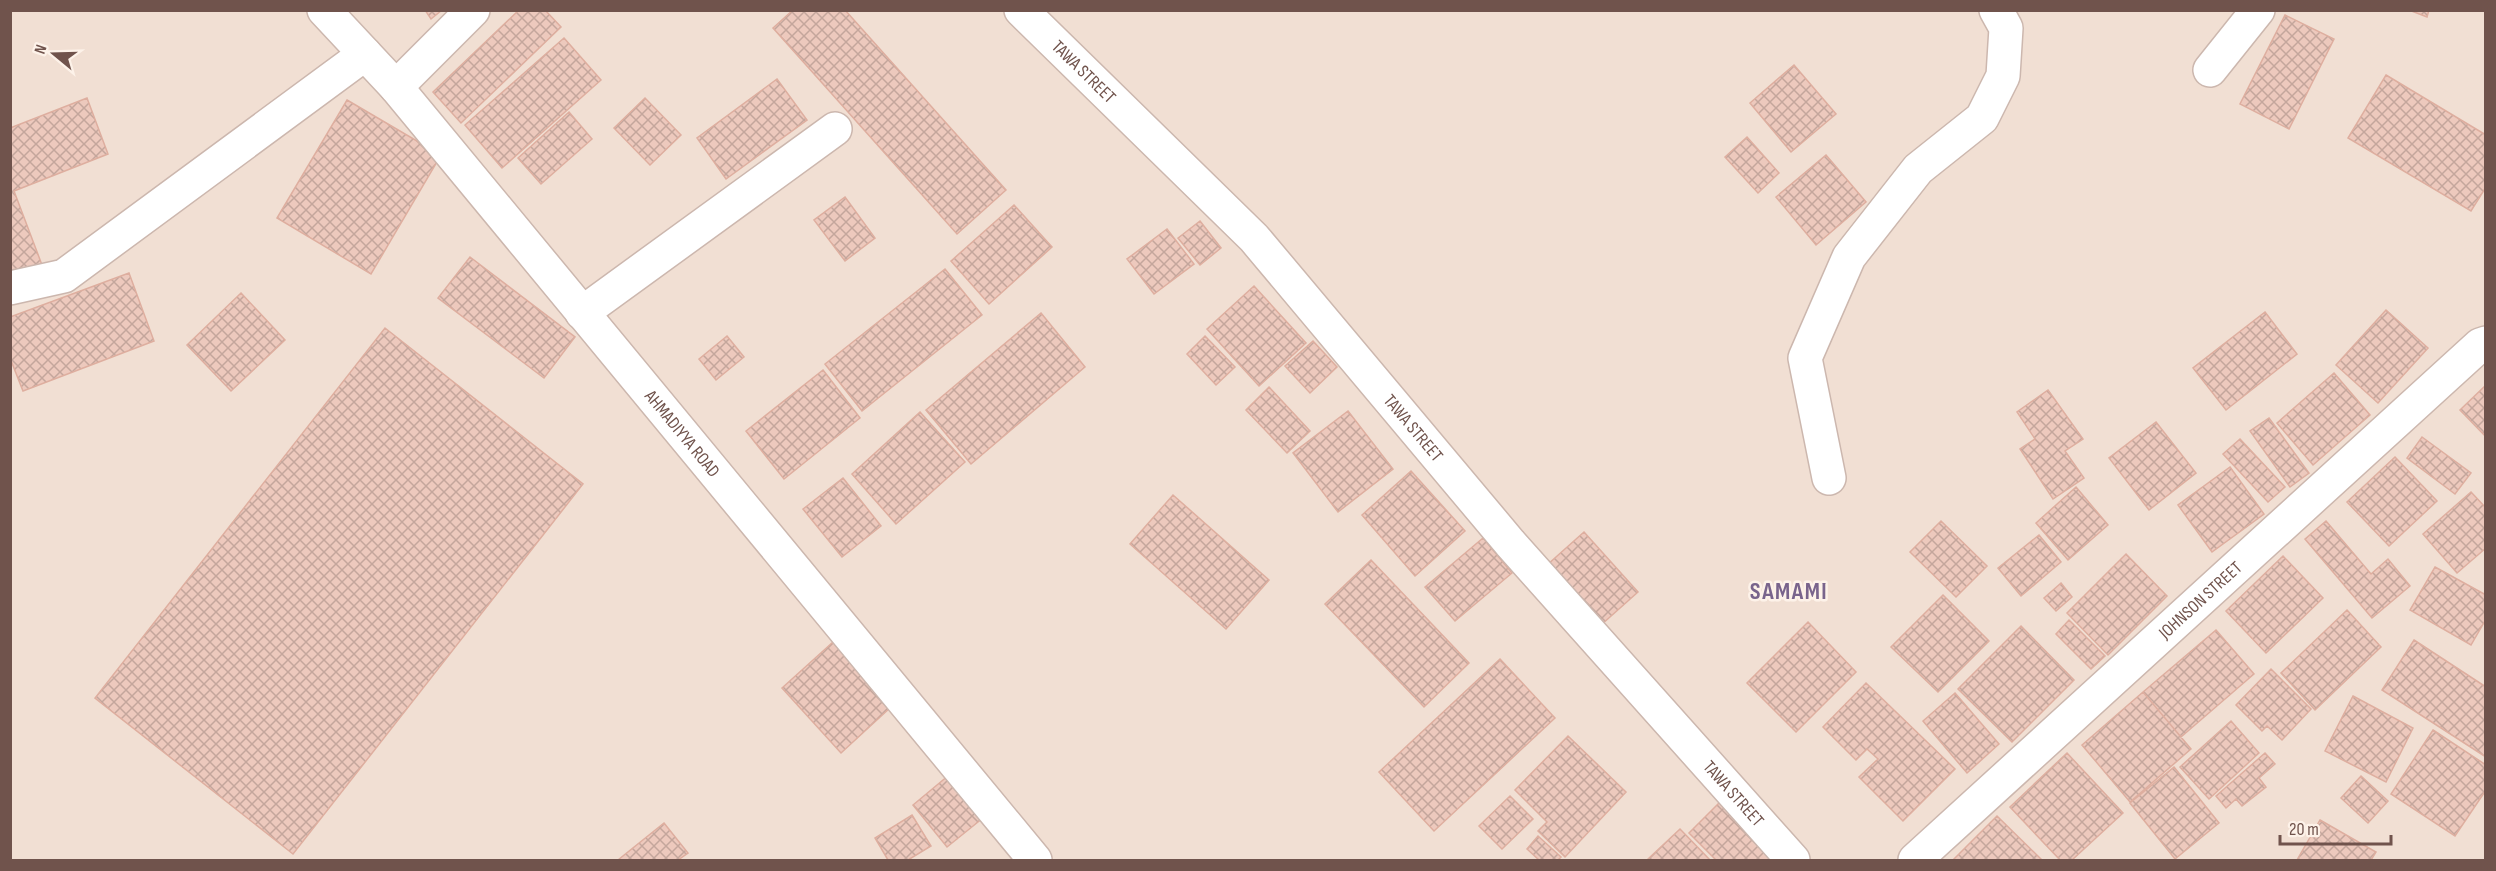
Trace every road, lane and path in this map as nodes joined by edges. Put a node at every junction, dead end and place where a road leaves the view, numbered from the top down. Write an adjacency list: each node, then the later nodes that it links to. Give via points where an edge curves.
1 (324, 10): 6 (street, AHMADIYYA ROAD)
2 (473, 10): 8 (street)
3 (1021, 10): 15 (street, TAWA STREET, via 1254,238 1510,543)
4 (1996, 10): 13 (street, via 2006,28 2003,76 1982,118 1918,169 1849,257 1805,357)
5 (2258, 10): 7 (street)
6 (365, 54): 8 (street, AHMADIYYA ROAD); 10 (street, via 64,276)
7 (2210, 70)
8 (396, 87): 11 (street, AHMADIYYA ROAD)
9 (835, 129): 11 (street)
10 (10, 288)
11 (582, 313): 14 (street, AHMADIYYA ROAD)
12 (2486, 343): 16 (street, JOHNSON STREET)
13 (1829, 478)
14 (1035, 861)
15 (1793, 861)
16 (1915, 861)

